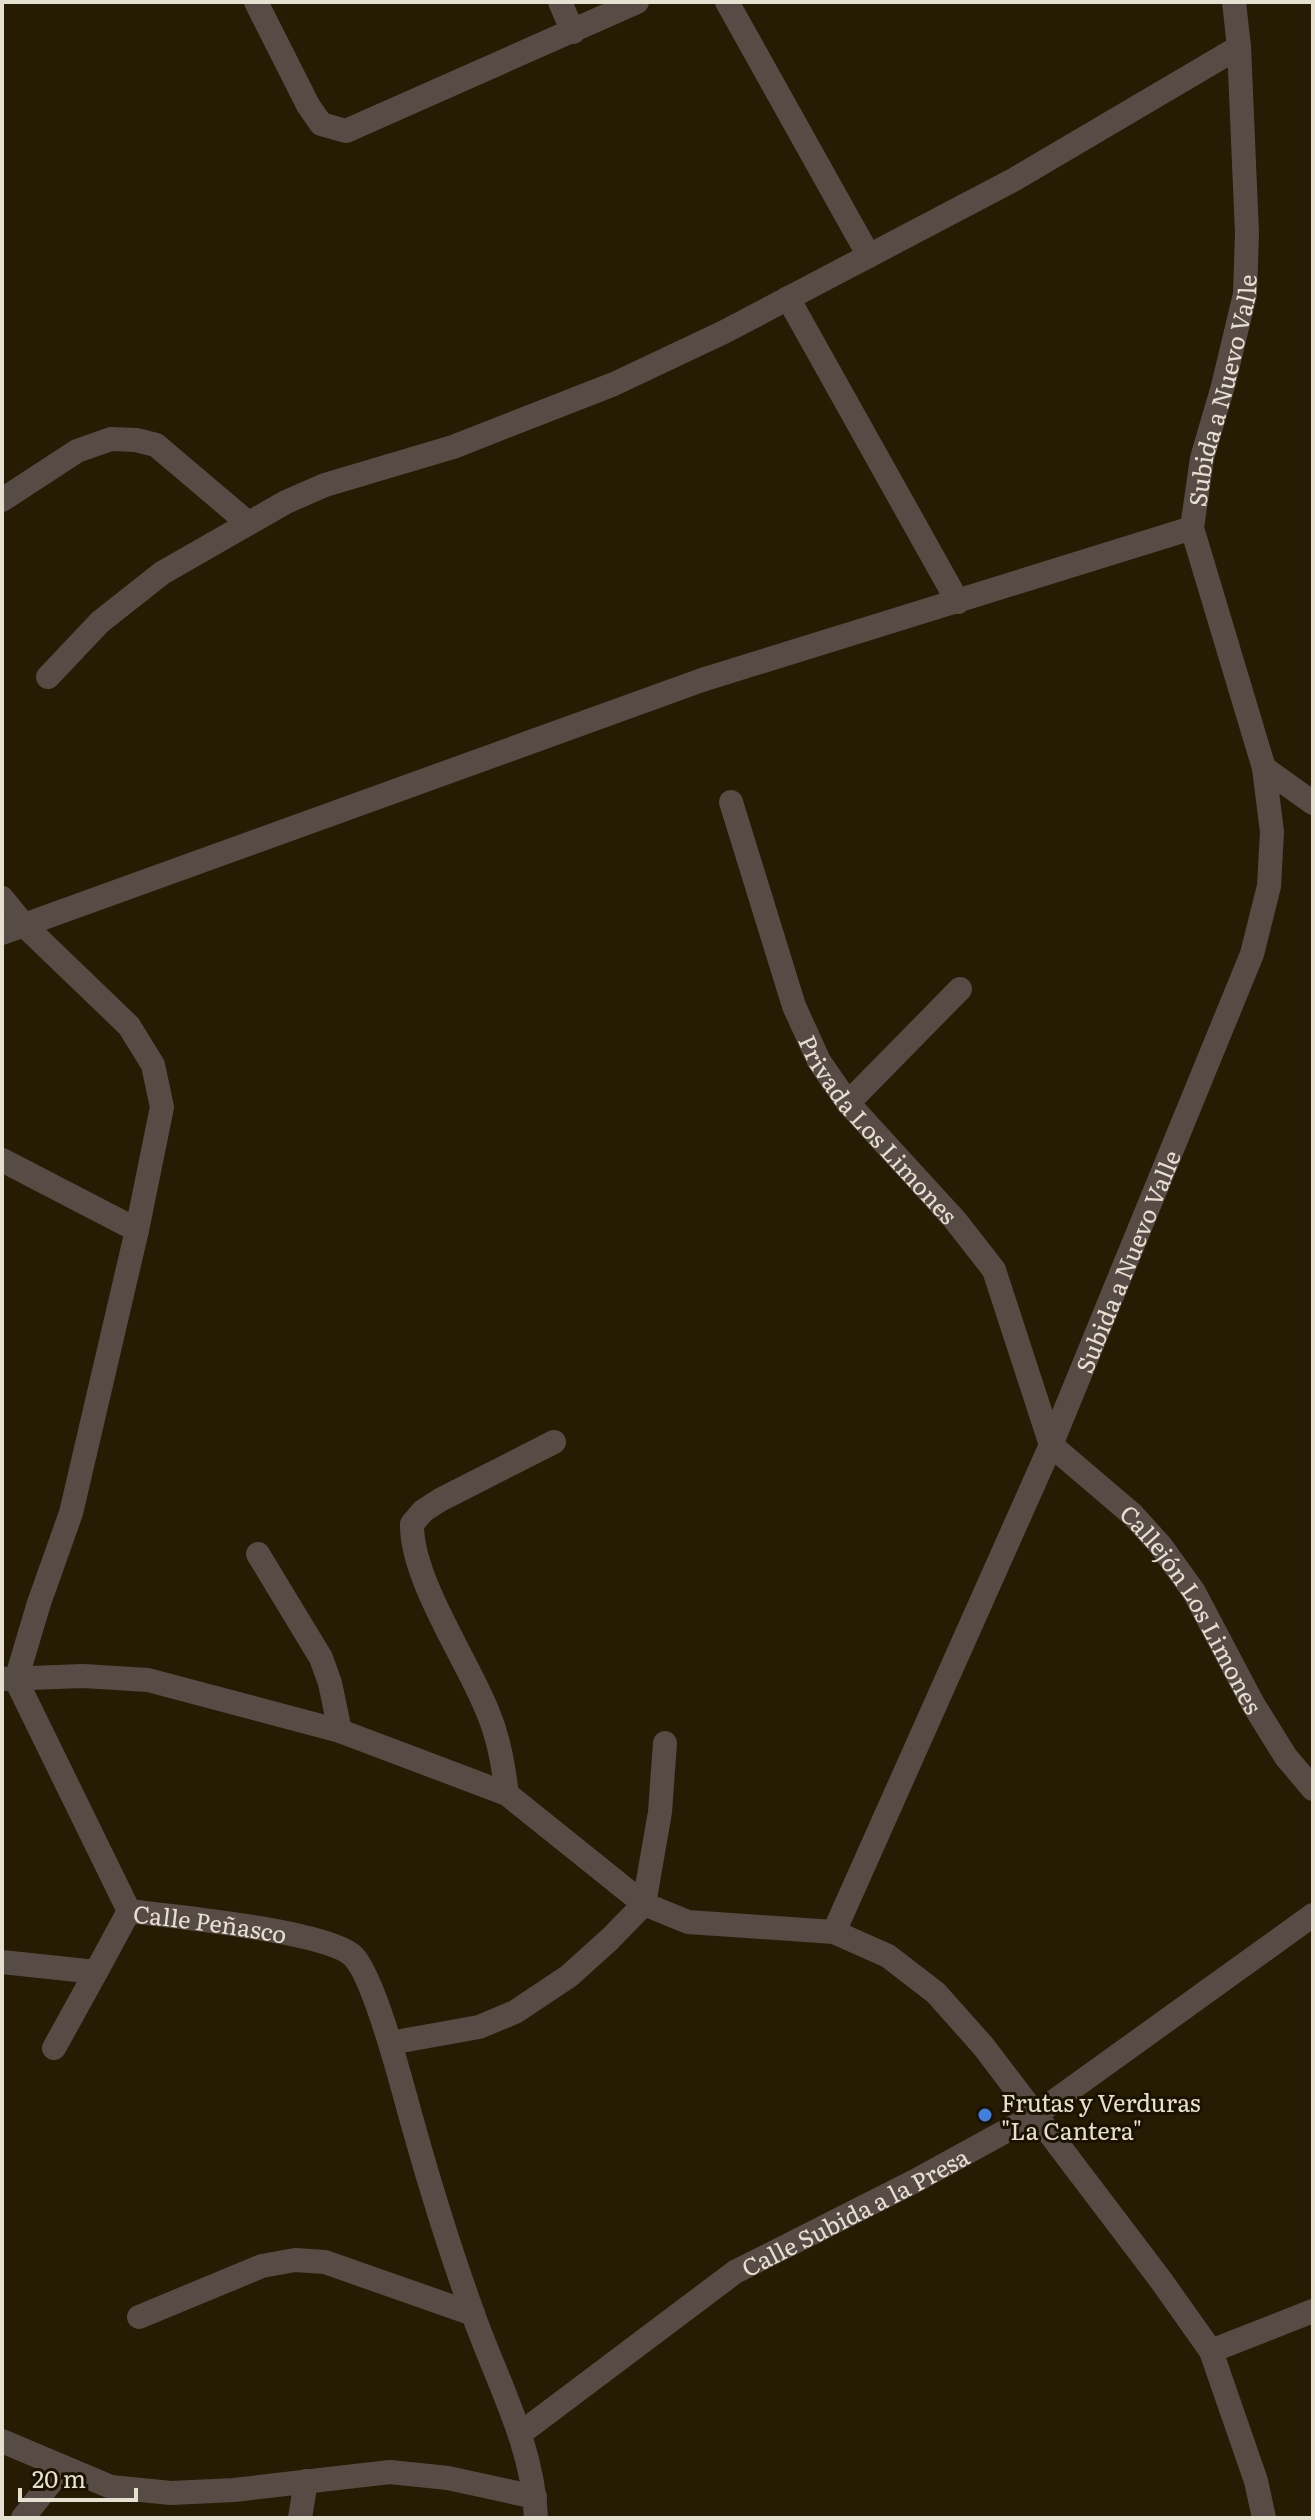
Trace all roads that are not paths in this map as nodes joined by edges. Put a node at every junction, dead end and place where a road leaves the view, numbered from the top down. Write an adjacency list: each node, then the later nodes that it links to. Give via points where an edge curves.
1 (256, 2): 6 (street, via 321,124 346,131)
2 (560, 2): 6 (street)
3 (637, 2): 6 (street)
4 (727, 2): 8 (street)
5 (1234, 2): 7 (street, Subida a Nuevo Valle)
6 (573, 32)
7 (1239, 47): 8 (street, via 1015,179); 12 (street, Subida a Nuevo Valle, via 1245,294 1202,458)
8 (869, 256): 9 (street)
9 (788, 298): 11 (street, via 614,384 453,447 325,485); 13 (street)
10 (2, 500): 11 (street, via 77,451 111,439 136,440 156,445)
11 (248, 523): 14 (street, via 130,596)
12 (1192, 528): 13 (street); 15 (street, Subida a Nuevo Valle)
13 (958, 602): 19 (street, via 702,680)
14 (48, 677)
15 (1264, 768): 17 (street); 25 (street, Subida a Nuevo Valle, via 1272,832 1269,886 1252,954)
16 (731, 802): 21 (street, Privada Los Limones, via 794,1006 819,1061)
17 (1313, 803)
18 (2, 898): 19 (street)
19 (13, 929): 23 (street, via 129,1026 153,1065 162,1107)
20 (960, 989): 21 (street)
21 (848, 1103): 25 (street, Privada Los Limones, via 994,1270)
22 (2, 1160): 23 (street)
23 (137, 1230): 27 (street, via 71,1513)
24 (554, 1442): 31 (street, via 440,1500 412,1524 415,1558 487,1709 501,1749)
25 (1051, 1445): 30 (street, Callejón Los Limones, via 1161,1546 1194,1592 1277,1744); 35 (street, Subida a Nuevo Valle)
26 (258, 1554): 28 (street, via 321,1658)
27 (9, 1679): 28 (street, via 148,1680); 33 (street)
28 (340, 1731): 31 (street)
29 (665, 1743): 32 (street)
30 (1313, 1789)
31 (507, 1794): 32 (street)
32 (644, 1904): 35 (street, via 688,1922); 38 (street, via 569,1976 515,2012 479,2027)
33 (129, 1911): 37 (street, Calle Peñasco); 38 (street, Calle Peñasco, via 214,1921 339,1947 354,1957 364,1974)
34 (1313, 1915): 40 (street, Calle Subida a la Presa)
35 (834, 1932): 40 (street, via 888,1956 936,1993)
36 (2, 1962): 37 (street)
37 (96, 1972): 39 (street, Calle Peñasco)
38 (390, 2043): 42 (street)
39 (54, 2048)
40 (1035, 2115): 44 (street); 45 (street, Calle Subida a la Presa, via 735,2272)
41 (1313, 2311): 44 (street)
42 (473, 2314): 43 (street, via 325,2262 295,2260 262,2266); 45 (street)
43 (139, 2317)
44 (1211, 2351): 52 (street)
45 (521, 2433): 49 (street)
46 (2, 2441): 47 (street)
47 (62, 2468): 48 (street, via 111,2487 171,2493); 50 (street)
48 (306, 2481): 49 (street, via 390,2472 448,2478); 51 (street)
49 (535, 2508)
50 (23, 2518)
51 (300, 2518)
52 (1264, 2518)

